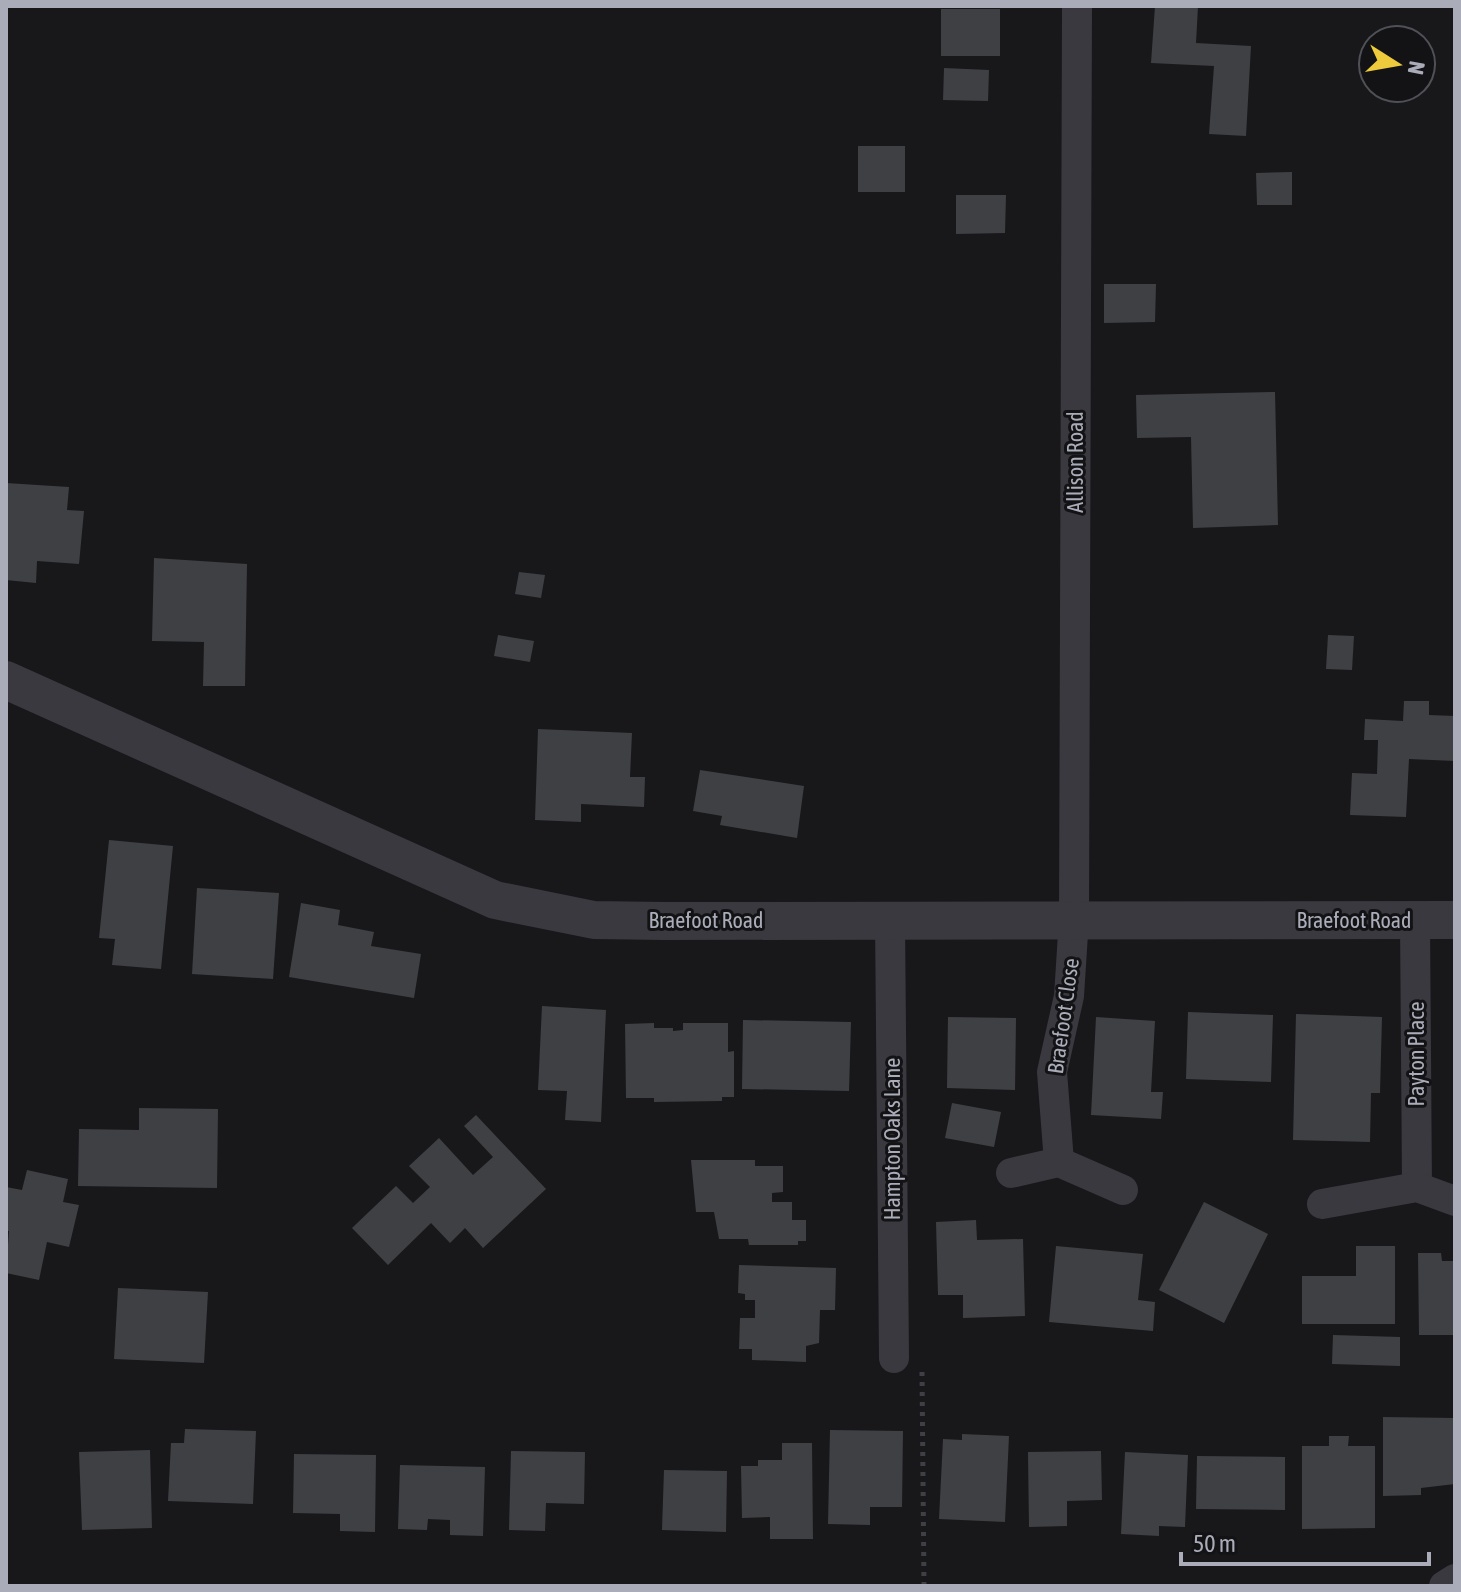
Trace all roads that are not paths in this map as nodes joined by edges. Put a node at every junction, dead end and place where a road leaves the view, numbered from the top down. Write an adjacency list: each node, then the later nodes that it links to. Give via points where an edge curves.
1 (1077, 6): 3 (street, Allison Road)
2 (6, 680): 4 (street, Braefoot Road, via 396,857 530,910 594,920)
3 (1074, 918): 4 (street, Braefoot Road); 5 (street, Braefoot Road); 7 (street, Braefoot Close, via 1069,996 1052,1072)
4 (890, 920): 13 (street, Hampton Oaks Lane)
5 (1415, 920): 6 (street, Braefoot Road); 9 (street, Payton Place)
6 (1455, 920)
7 (1059, 1162): 8 (street); 10 (street)
8 (1011, 1173)
9 (1417, 1187): 11 (street); 12 (street)
10 (1123, 1190)
11 (1455, 1201)
12 (1322, 1204)
13 (894, 1358)
14 (1455, 1579): 15 (street)
15 (1444, 1586)

